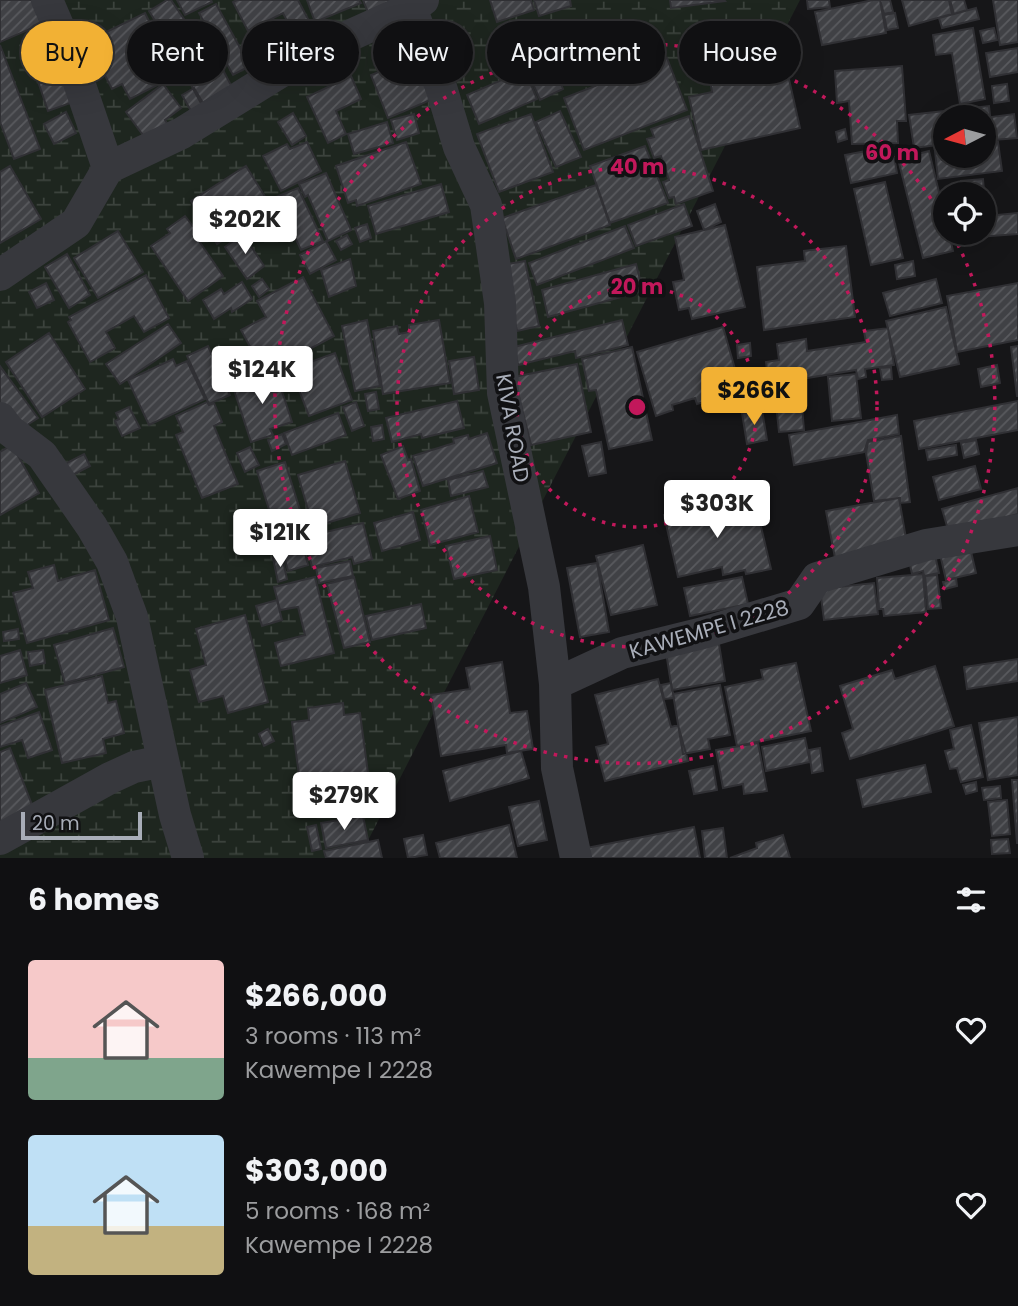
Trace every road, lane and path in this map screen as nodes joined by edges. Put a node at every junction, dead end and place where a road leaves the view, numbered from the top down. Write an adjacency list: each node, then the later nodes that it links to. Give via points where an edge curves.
1 (47, 0): 3 (street)
2 (417, 4): 3 (street, via 311,53 182,132); 7 (street, KIVA ROAD, via 459,147 486,205 500,303 503,393 544,587)
3 (108, 168): 4 (street, via 76,223)
4 (0, 275)
5 (0, 418): 8 (street, via 42,455 112,562 132,617)
6 (1018, 530): 7 (street, KAWEMPE I 2228, via 926,545 817,578 799,604 622,653)
7 (555, 684): 11 (street, KIVA ROAD, via 557,768)
8 (163, 761): 9 (street, via 110,778); 10 (street)
9 (0, 839)
10 (188, 858)
11 (576, 858)

